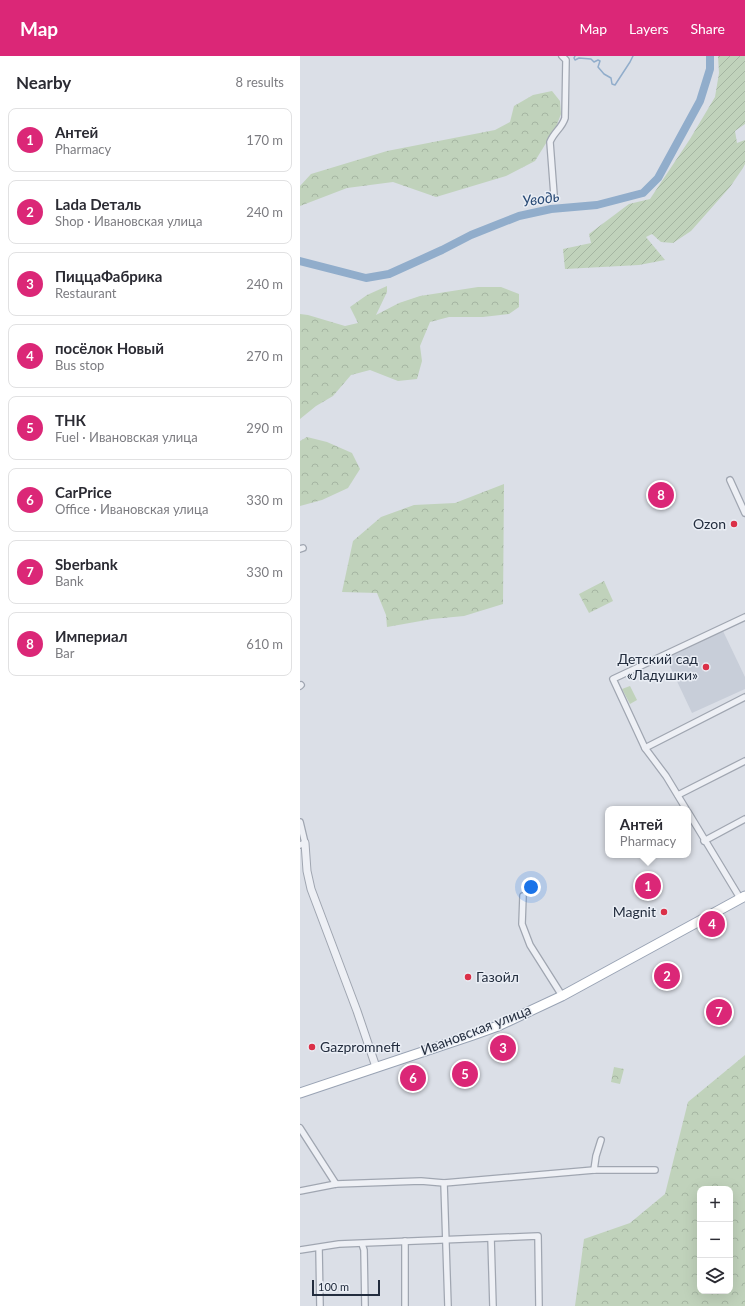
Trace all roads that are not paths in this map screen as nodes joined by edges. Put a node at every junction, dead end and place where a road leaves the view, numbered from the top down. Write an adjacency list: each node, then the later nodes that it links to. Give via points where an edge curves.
1 (562, 56): 2 (street, via 566,60 565,118 550,142)
2 (554, 195)
3 (730, 480): 4 (street)
4 (745, 512)
5 (745, 617): 7 (street, via 613,678)
6 (745, 697): 7 (street)
7 (645, 748): 9 (street)
8 (745, 762): 9 (street)
9 (678, 795): 10 (street)
10 (684, 806)
11 (691, 817): 14 (street)
12 (745, 819): 14 (street)
13 (300, 822): 15 (street)
14 (704, 841): 17 (street)
15 (302, 844): 20 (street, via 311,888)
16 (523, 896): 19 (street, via 522,924 530,945)
17 (743, 897): 18 (main road, Ивановская улица)
18 (580, 985): 19 (main road, Ивановская улица); 20 (main road, Ивановская улица, via 551,1002 486,1030)
19 (561, 994): 20 (main road, Ивановская улица, via 472,1034)
20 (375, 1065): 21 (main road, Ивановская улица); 22 (main road, Ивановская улица)
21 (300, 1088)
22 (300, 1093)
23 (300, 1128): 28 (street)
24 (601, 1140): 25 (street)
25 (594, 1170): 26 (street); 27 (street)
26 (654, 1170)
27 (444, 1183): 28 (street, via 422,1181); 31 (street)
28 (336, 1184): 29 (street)
29 (300, 1191)
30 (491, 1238): 31 (street); 40 (street); 41 (street, via 538,1236)
31 (446, 1239): 32 (street); 39 (street)
32 (405, 1241): 33 (street); 38 (street)
33 (362, 1244): 34 (street); 37 (street)
34 (319, 1248): 35 (street); 36 (street)
35 (300, 1250)
36 (320, 1306)
37 (365, 1306)
38 (405, 1306)
39 (448, 1306)
40 (493, 1306)
41 (539, 1306)

